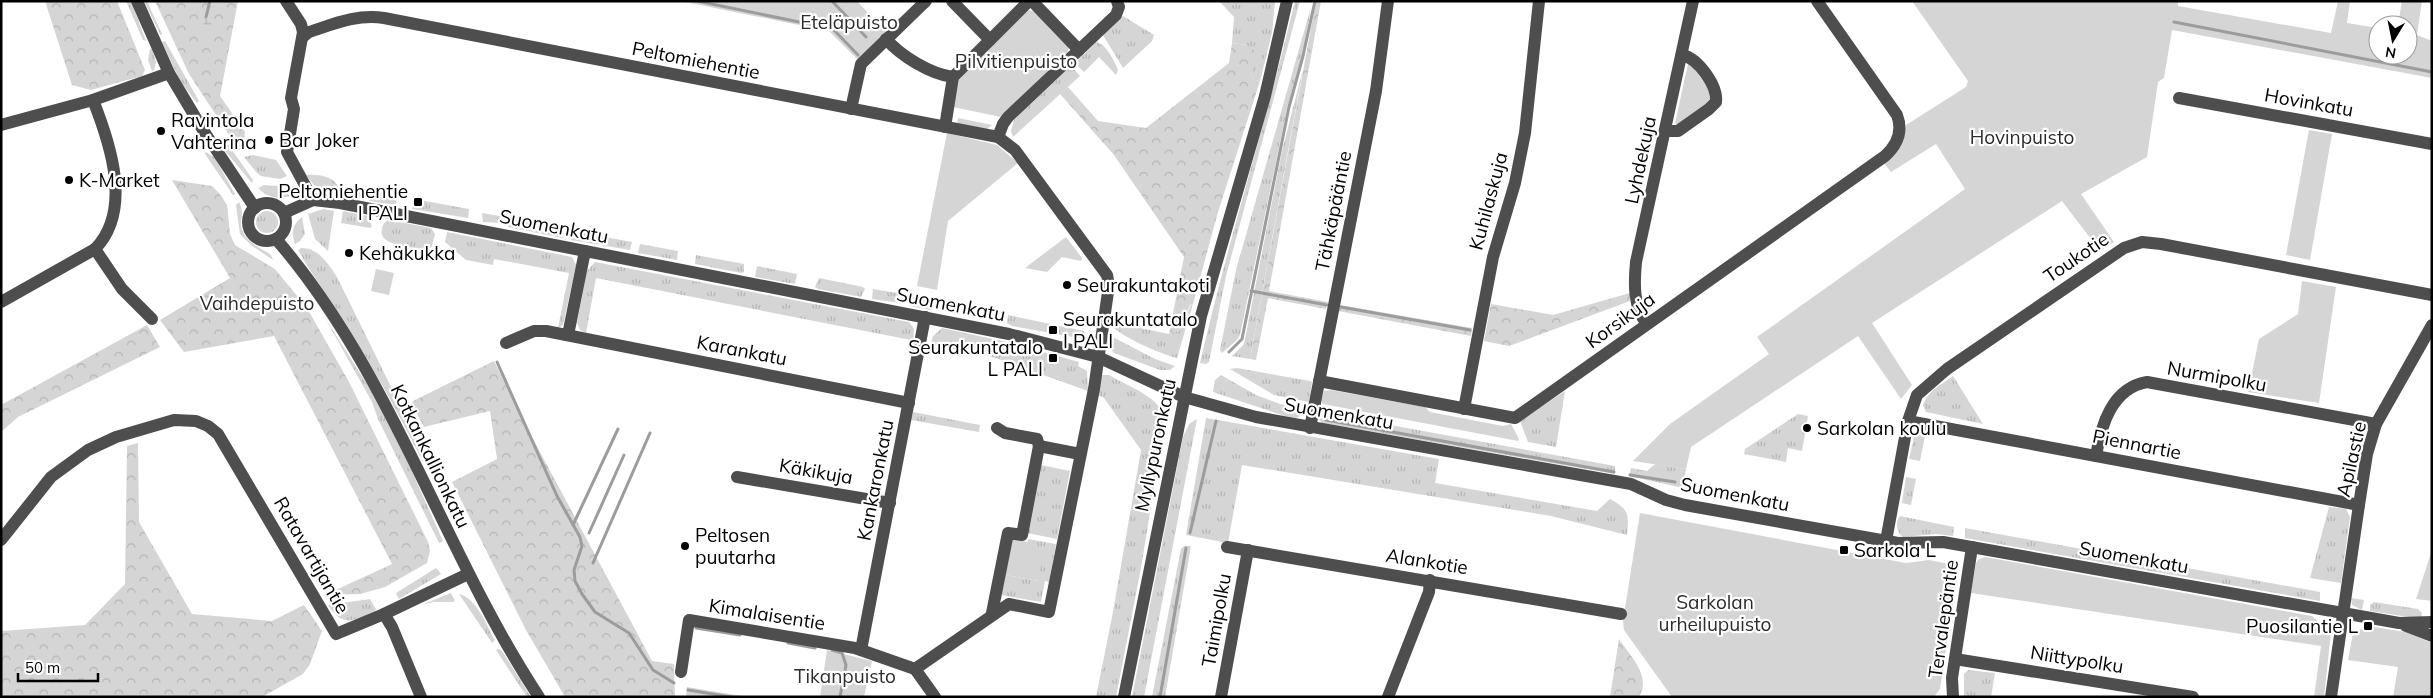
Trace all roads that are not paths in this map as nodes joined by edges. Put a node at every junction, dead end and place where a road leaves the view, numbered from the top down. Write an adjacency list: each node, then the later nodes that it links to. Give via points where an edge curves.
1 (137, 1): 17 (street)
2 (286, 1): 12 (street, via 301,24)
3 (926, 1): 13 (street)
4 (952, 1): 14 (street)
5 (1030, 1): 14 (street); 15 (street)
6 (1117, 1): 15 (street, via 1116,15)
7 (1287, 1): 43 (street, Myllypuronkatu, via 1259,118 1212,272)
8 (1388, 1): 42 (street, Tähkäpääntie, via 1376,91)
9 (1539, 1): 45 (street, Kuhilaskuja, via 1525,133 1515,183 1493,257)
10 (1693, 1): 16 (street, Lyhdekuja)
11 (1817, 1): 37 (street, Korsikuja, via 1893,109 1900,130 1896,144 1885,156)
12 (303, 37): 21 (street, Peltomiehentie, via 308,32 352,18 372,17); 27 (street, via 291,98 294,109 287,152)
13 (886, 39): 18 (street, via 930,70); 21 (street, via 861,64)
14 (990, 40): 18 (street)
15 (1079, 50): 25 (street, via 1008,118)
16 (1682, 55): 24 (street, Lyhdekuja); 24 (street, via 1691,58 1713,85 1716,102 1678,131)
17 (169, 73): 20 (street); 28 (street)
18 (953, 77): 23 (street)
19 (2179, 98): 26 (street, Hovinkatu)
20 (93, 100): 22 (street); 31 (street, via 109,148 115,187 108,231)
21 (851, 109): 23 (street, Peltomiehentie)
22 (1, 125)
23 (946, 127): 25 (street, Peltomiehentie)
24 (1666, 131): 37 (street, Lyhdekuja, via 1634,277 1638,309)
25 (998, 138): 41 (street, Peltomiehentie, via 1015,150 1108,275)
26 (2432, 144)
27 (313, 200): 29 (street); 32 (street, Suomenkatu)
28 (255, 208): 29 (street, via 270,204 278,206); 30 (street, via 248,218 251,232 262,241)
29 (284, 213): 30 (street, via 285,229)
30 (276, 239): 61 (street, Kotkankallionkatu, via 370,374)
31 (95, 249): 34 (street); 36 (street, via 122,289)
32 (585, 251): 35 (street, Suomenkatu); 39 (street)
33 (2432, 295): 46 (street, Toukotie, via 2160,244 2134,244 2113,254 1947,369 1917,395)
34 (1, 302)
35 (925, 317): 41 (street, Suomenkatu); 44 (street, Kankaronkatu)
36 (152, 319)
37 (1646, 324): 45 (street, Korsikuja, via 1514,418)
38 (2432, 325): 47 (street, Apilastie)
39 (568, 335): 40 (street, Karankatu, via 534,331); 44 (street, Karankatu)
40 (506, 343)
41 (1098, 357): 43 (street, Suomenkatu); 51 (street, Peltomiehentie)
42 (1320, 382): 45 (street, Korsikuja); 49 (street, Tähkäpääntie)
43 (1184, 397): 49 (street, Suomenkatu); 77 (street, Myllypuronkatu)
44 (908, 403): 54 (street, Kankaronkatu)
45 (1464, 409)
46 (1908, 421): 52 (street, Piennartie); 57 (street, Toukotie)
47 (2376, 424): 52 (street, Nurmipolku, via 2147,382 2127,390 2110,410 2103,421); 55 (street, Apilastie, via 2367,454)
48 (997, 428): 50 (street, via 1037,440)
49 (1310, 428): 57 (street, Suomenkatu, via 1621,482 1680,504)
50 (1039, 446): 51 (street); 65 (street, via 1022,535 1008,533)
51 (1080, 454): 65 (street, Peltomiehentie, via 1049,612 1009,604)
52 (2096, 456): 55 (street, Piennartie)
53 (737, 477): 54 (street, Käkikuja)
54 (890, 503): 70 (street, Kankaronkatu)
55 (2359, 505): 63 (street, Apilastie)
56 (1, 540): 64 (street, Ratavartijantie, via 51,477 88,450 116,437 174,420 196,421 218,434 336,634)
57 (1886, 541): 59 (street, Suomenkatu, via 1904,544 1943,542)
58 (1227, 547): 60 (street, Alankotie)
59 (1972, 547): 63 (street, Suomenkatu); 71 (street, Tervalepäntie)
60 (1248, 550): 62 (street, Alankotie); 78 (street, Taimipolku)
61 (468, 574): 64 (street, Ratavartijantie); 75 (street, Kotkankallionkatu)
62 (1430, 580): 66 (street, Alankotie); 79 (street, via 1429,592)
63 (2343, 613): 68 (street, Suomenkatu); 82 (street, Apilastie)
64 (384, 614): 74 (street)
65 (992, 614): 72 (street)
66 (1621, 614)
67 (2432, 622): 68 (street, Suomenkatu)
68 (2399, 623): 69 (street, Suomenkatu)
69 (2432, 636)
70 (861, 650): 72 (street); 73 (street, Kimalaisentie, via 689,620)
71 (1955, 659): 80 (street, Tervalepäntie); 81 (street, Niittypolku)
72 (915, 669): 76 (street)
73 (680, 672)
74 (421, 697)
75 (539, 697)
76 (935, 697)
77 (1124, 697)
78 (1222, 697)
79 (1388, 697)
80 (1953, 697)
81 (2193, 697)
82 (2331, 697)

